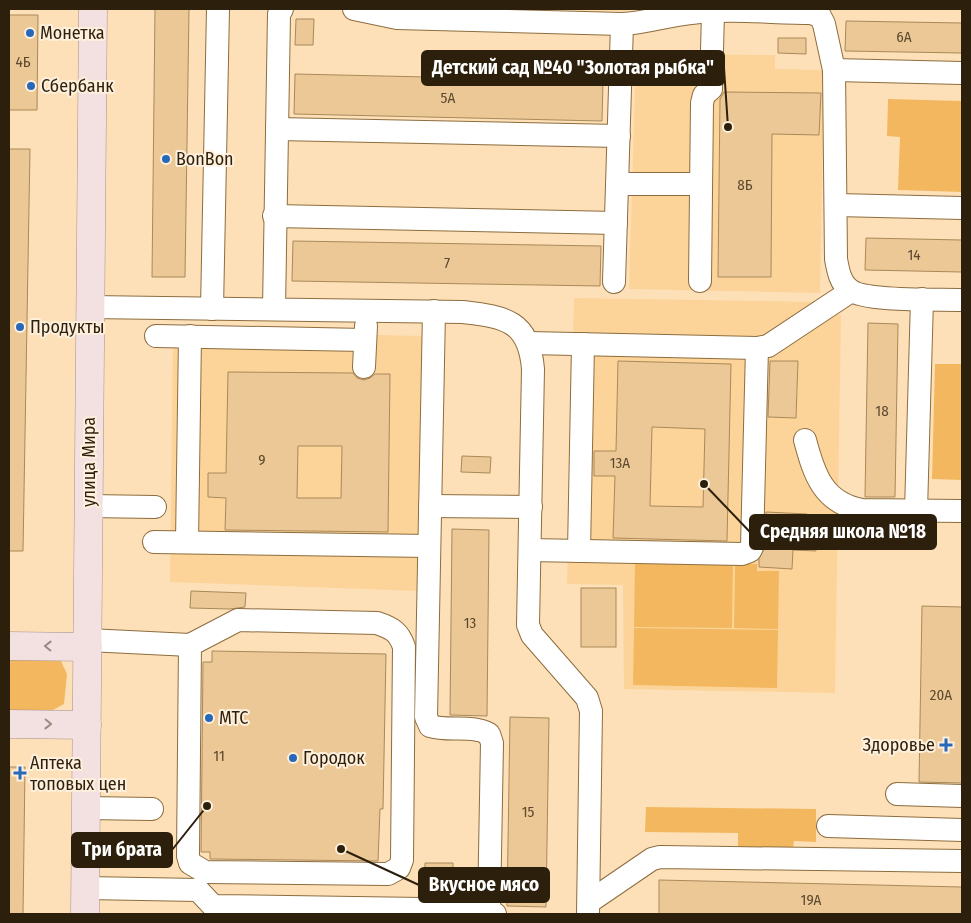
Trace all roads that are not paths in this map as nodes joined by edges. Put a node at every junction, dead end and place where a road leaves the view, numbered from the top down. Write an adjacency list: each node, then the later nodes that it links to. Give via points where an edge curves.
1 (93, 9): 24 (main road, улица Мира)
2 (218, 9): 25 (lane)
3 (282, 9): 11 (lane, via 279,14)
4 (366, 10): 7 (lane, via 397,18)
5 (690, 11): 6 (lane); 8 (lane, via 643,23)
6 (713, 12): 9 (lane, via 820,16); 14 (lane, via 711,89 704,95 702,103)
7 (496, 15): 8 (lane)
8 (622, 24): 12 (lane)
9 (834, 70): 10 (lane); 15 (lane)
10 (962, 73)
11 (277, 129): 12 (lane); 17 (lane)
12 (619, 136): 13 (lane)
13 (617, 184): 14 (lane); 18 (lane)
14 (701, 184): 19 (lane)
15 (837, 204): 16 (lane); 21 (lane, via 836,259 841,279)
16 (962, 208)
17 (274, 216): 18 (lane); 26 (lane)
18 (616, 223): 20 (lane)
19 (700, 281)
20 (614, 282)
21 (851, 291): 22 (lane, via 868,296); 34 (lane, via 768,346)
22 (922, 299): 23 (lane); 41 (lane)
23 (962, 300)
24 (90, 307): 25 (lane); 37 (main road, улица Мира)
25 (212, 309): 26 (lane)
26 (274, 309): 27 (lane)
27 (366, 310): 28 (lane); 31 (lane)
28 (434, 311): 32 (lane, via 494,316 514,325); 38 (lane)
29 (156, 336): 30 (lane)
30 (190, 336): 31 (lane); 44 (lane)
31 (365, 340): 35 (lane)
32 (529, 344): 33 (lane); 40 (lane, via 533,370)
33 (583, 344): 34 (lane); 47 (lane)
34 (757, 348): 47 (lane, via 750,551 742,554)
35 (364, 367)
36 (805, 440): 41 (lane, via 815,475 838,501 862,510)
37 (89, 506): 39 (lane); 48 (main road, улица Мира)
38 (430, 506): 40 (lane); 45 (lane)
39 (155, 507)
40 (531, 507): 46 (lane)
41 (916, 511): 42 (lane)
42 (962, 511)
43 (154, 542): 44 (lane)
44 (187, 542): 45 (lane)
45 (429, 546): 65 (lane, via 426,717 430,726 439,729 480,730 489,734 492,743)
46 (530, 550): 47 (lane); 63 (lane, via 528,626 532,635 587,698 591,711)
47 (579, 551)
48 (88, 644): 49 (lane); 50 (main road, one-way to 50); 52 (main road, улица Мира)
49 (190, 645): 60 (lane, via 188,856 190,863 205,872); 60 (lane, via 238,620 378,623 391,627 400,636 404,647 402,860 399,868 388,874)
50 (9, 646)
51 (9, 724): 52 (main road, one-way to 52)
52 (87, 725): 55 (main road, улица Мира)
53 (897, 794): 54 (lane)
54 (962, 796)
55 (86, 808): 56 (lane); 61 (main road, улица Мира)
56 (152, 809)
57 (828, 826): 58 (lane)
58 (962, 830)
59 (962, 861): 63 (lane, via 660,856)
60 (240, 872): 62 (lane)
61 (86, 901): 64 (lane, via 198,890)
62 (239, 906): 64 (lane); 65 (lane)
63 (589, 908)
64 (213, 910)
65 (492, 912)

